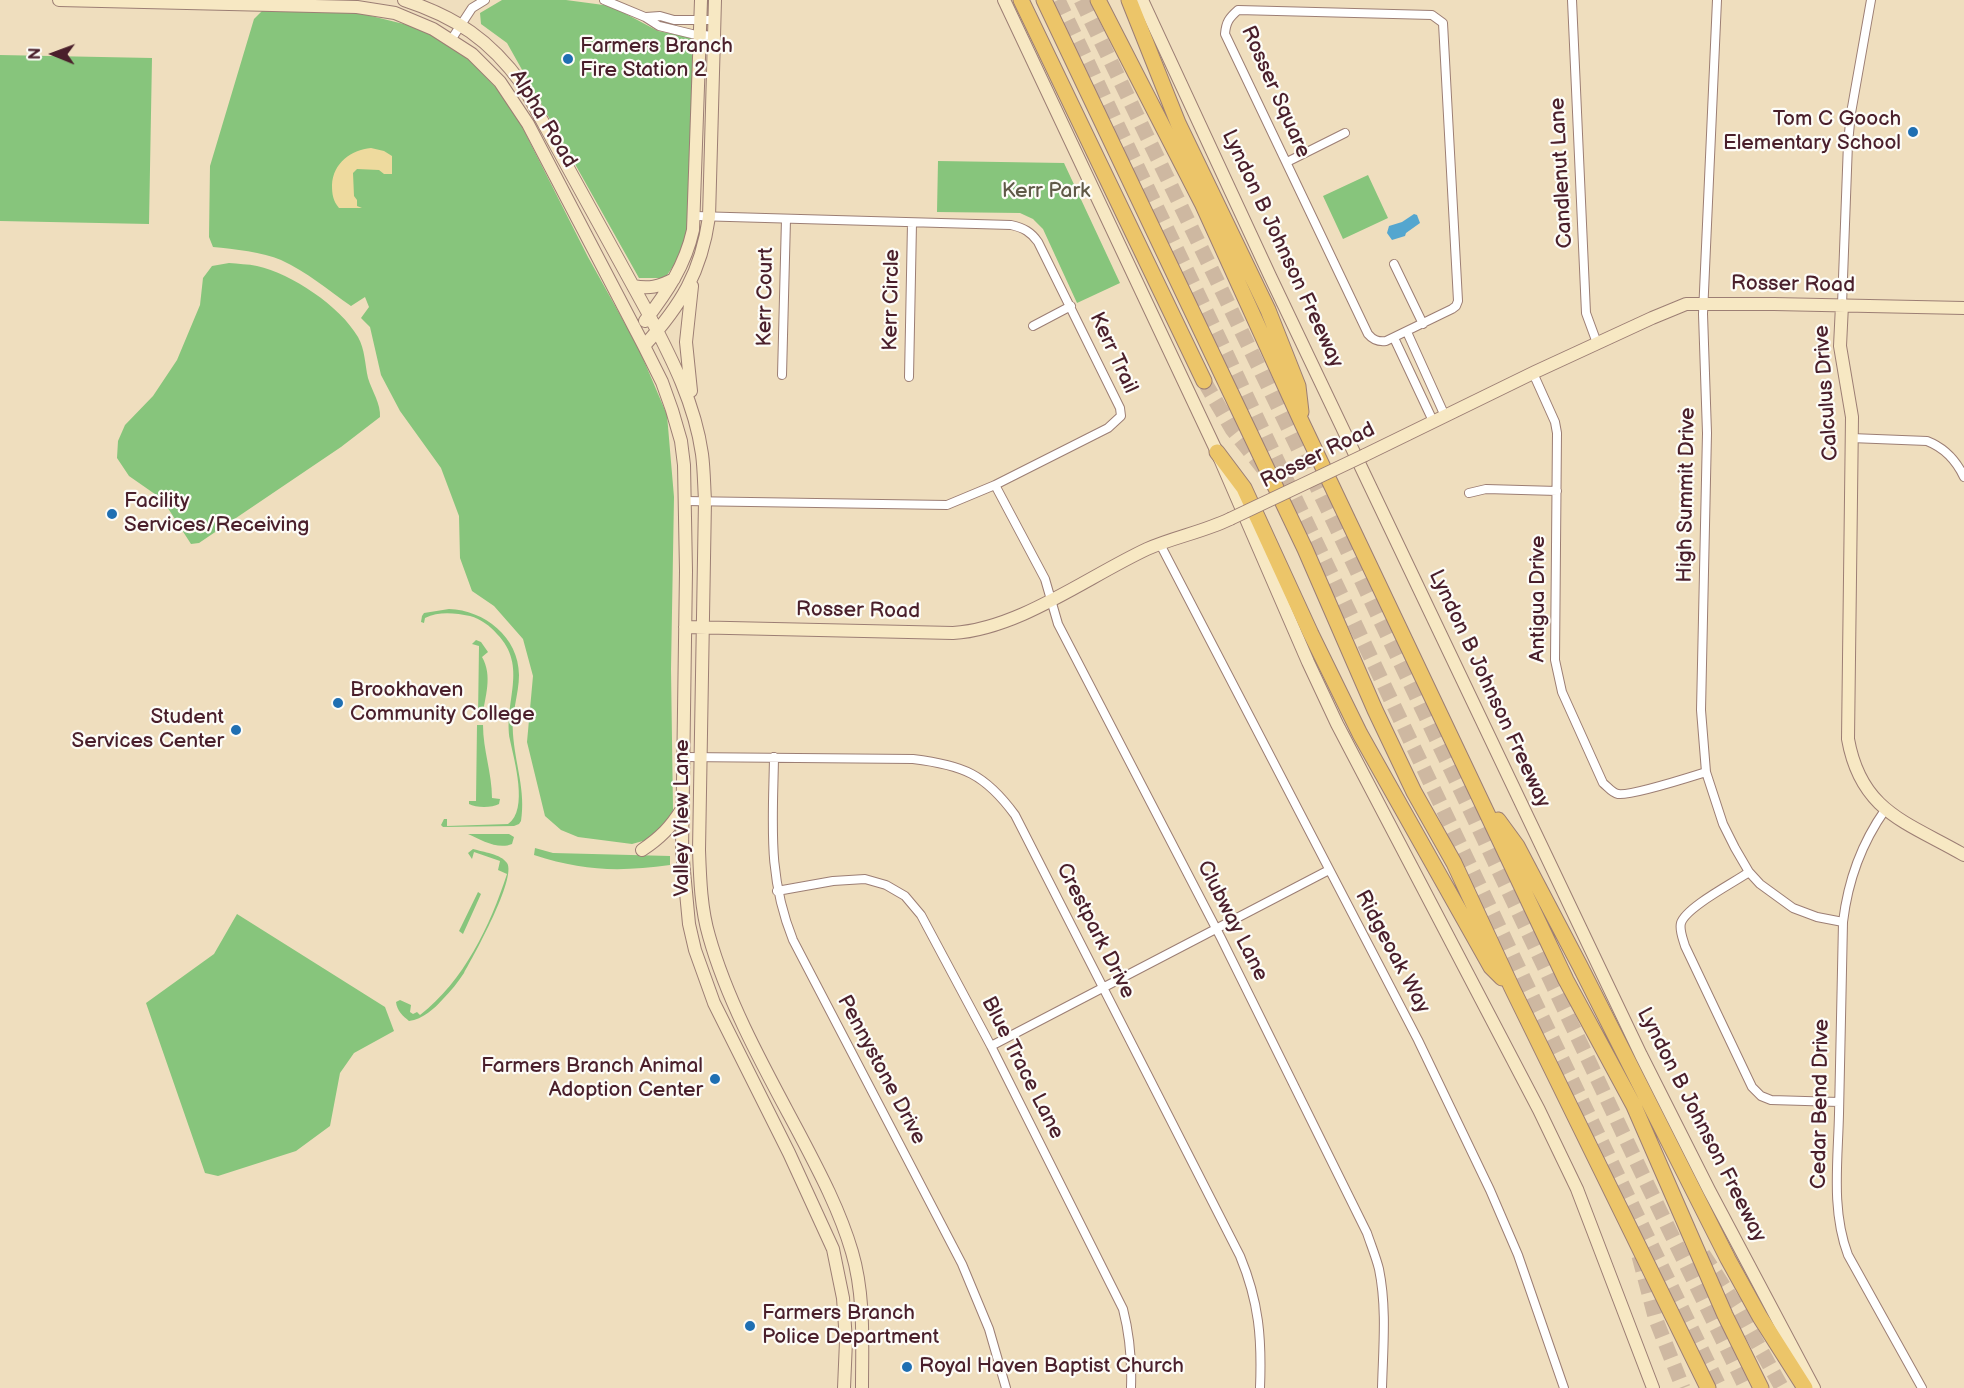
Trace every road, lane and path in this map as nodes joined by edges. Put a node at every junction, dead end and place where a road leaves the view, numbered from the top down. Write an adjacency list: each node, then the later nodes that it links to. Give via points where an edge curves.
1 (59, 0): 16 (main road, Alpha Road)
2 (404, 0): 20 (main road, Alpha Road)
3 (484, 0): 20 (street, via 472,8)
4 (604, 0): 17 (street)
5 (701, 0): 18 (main road)
6 (715, 0): 19 (main road)
7 (1004, 0): 55 (main road)
8 (1021, 0): 50 (highway)
9 (1044, 0): 81 (highway, via 1305,549 1404,772 1454,863)
10 (1098, 0): 53 (highway, via 1202,203)
11 (1129, 0): 53 (highway, via 1179,123 1276,331 1298,386)
12 (1142, 0): 101 (main road, Lyndon B Johnson Freeway, via 1641,1055)
13 (1572, 0): 45 (street, Candlenut Lane, via 1586,313)
14 (1716, 0): 34 (street, High Summit Drive)
15 (1871, 0): 35 (street, Calculus Drive, via 1848,143)
16 (242, 1): 23 (main road, Alpha Road, via 378,9 418,22)
17 (645, 17): 18 (street); 21 (street, via 659,27)
18 (701, 20): 19 (street); 21 (main road)
19 (714, 20): 22 (main road)
20 (461, 25): 23 (street); 33 (main road, Alpha Road, via 497,53 522,84)
21 (700, 35): 22 (street); 26 (main road)
22 (714, 36): 27 (main road)
23 (452, 40): 41 (main road, Alpha Road, via 489,68 511,95)
24 (1345, 133): 25 (street)
25 (1287, 162): 39 (street, Rosser Square, via 1226,34 1229,18 1243,10 1432,15 1443,23 1458,301 1452,309); 44 (street, Rosser Square, via 1368,334 1379,342)
26 (695, 216): 27 (street, Kerr Trail); 32 (main road, via 687,256)
27 (709, 217): 28 (street, Kerr Trail); 31 (main road, via 704,249)
28 (786, 219): 29 (street, Kerr Trail); 48 (street, Kerr Court)
29 (912, 223): 36 (street, Kerr Trail, via 1023,228 1034,235); 49 (street, Kerr Circle)
30 (1394, 264): 39 (street)
31 (694, 275): 42 (main road); 51 (main road, via 686,342)
32 (675, 279): 33 (main road, via 651,288); 38 (main road)
33 (633, 286): 38 (main road, Alpha Road)
34 (1704, 303): 35 (main road, Rosser Road); 45 (main road, Rosser Road, via 1669,310); 69 (street, High Summit Drive, via 1707,433 1701,710)
35 (1842, 305): 37 (main road, Rosser Road); 54 (main road, Calculus Drive, via 1840,346 1850,398)
36 (1071, 306): 40 (street); 57 (street, Kerr Trail, via 1121,416 1108,428)
37 (1964, 308)
38 (649, 315): 41 (main road); 42 (main road, Valley View Lane)
39 (1423, 324): 43 (street, Rosser Square)
40 (1033, 326)
41 (637, 331): 46 (main road, Valley View Lane)
42 (657, 331): 46 (main road); 51 (main road, Valley View Lane)
43 (1407, 332): 44 (street, Rosser Square); 52 (street)
44 (1394, 338): 52 (street)
45 (1597, 343): 47 (main road, Rosser Road)
46 (644, 346): 61 (main road, Valley View Lane, via 662,382 681,441)
47 (1533, 373): 52 (main road, Rosser Road); 58 (street, Antigua Drive, via 1557,433)
48 (783, 375)
49 (909, 377)
50 (1204, 381)
51 (692, 413): 60 (main road, Valley View Lane, via 702,454)
52 (1439, 418): 62 (main road, Rosser Road, bridge, via 1230,519)
53 (1302, 423): 70 (highway)
54 (1851, 438): 56 (street, via 1926,441 1953,458); 72 (main road, Calculus Drive, via 1848,739 1864,787)
55 (1217, 452): 81 (highway, via 1244,488 1354,723 1390,789 1491,967); 97 (main road, via 1337,724 1577,1189)
56 (1964, 477)
57 (995, 485): 60 (street, Kerr Trail, via 938,506); 63 (street, Clubway Lane, via 1045,579)
58 (1557, 491): 59 (street, via 1486,489); 69 (street, Antigua Drive, via 1555,660 1562,692 1604,783 1619,794)
59 (1469, 493)
60 (705, 500): 61 (street, Kerr Trail); 65 (main road, Valley View Lane)
61 (685, 501): 64 (main road, Valley View Lane)
62 (1160, 544): 63 (main road, Rosser Road); 75 (street, Ridgeoak Way)
63 (1051, 599): 65 (main road, Rosser Road, via 998,625 969,632); 79 (street, Clubway Lane, via 1058,624)
64 (685, 627): 65 (main road, Rosser Road); 67 (main road, Valley View Lane)
65 (703, 627): 66 (main road, Valley View Lane)
66 (701, 756): 67 (street, Crestpark Drive); 68 (street, Crestpark Drive); 84 (main road, Valley View Lane, via 699,850 709,936 734,1003)
67 (683, 757): 71 (main road, Valley View Lane)
68 (774, 757): 77 (street, Pennystone Drive, via 772,849); 80 (street, Crestpark Drive, via 937,762 957,766 990,785 1015,815)
69 (1706, 772): 76 (street, High Summit Drive, via 1723,824)
70 (1473, 783): 99 (highway, via 1566,980 1634,1106); 100 (highway, via 1516,846 1728,1258)
71 (682, 808): 73 (main road, via 666,833); 85 (main road, Valley View Lane, via 684,880 695,950 723,1023)
72 (1885, 810): 74 (main road, Calculus Drive); 78 (street, Cedar Bend Drive, via 1857,860)
73 (642, 850)
74 (1964, 855)
75 (1329, 870): 79 (street); 96 (street, Ridgeoak Way, via 1418,1040 1490,1190 1518,1255)
76 (1749, 872): 78 (street, High Summit Drive, via 1793,908); 83 (street, via 1686,914 1681,935 1685,946 1752,1087 1771,1100)
77 (777, 891): 82 (street, Blue Trace Lane, via 865,879 905,896 921,915); 92 (street, Pennystone Drive, via 793,940 962,1264 989,1329)
78 (1843, 922): 83 (street, Cedar Bend Drive)
79 (1216, 929): 80 (street); 95 (street, Clubway Lane, via 1368,1233 1382,1290)
80 (1104, 987): 82 (street); 94 (street, Crestpark Drive, via 1247,1273 1259,1318)
81 (1512, 988): 98 (highway)
82 (991, 1046): 93 (street, Blue Trace Lane, via 1123,1309 1132,1357)
83 (1839, 1102): 102 (street, Cedar Bend Drive, via 1837,1205 1842,1240)
84 (784, 1104): 85 (main road); 86 (main road, Valley View Lane, via 830,1194)
85 (768, 1112): 87 (main road, Valley View Lane)
86 (850, 1244): 87 (main road); 89 (main road, Valley View Lane, via 860,1288)
87 (833, 1249): 88 (main road, Valley View Lane, via 843,1298)
88 (846, 1341): 89 (main road); 90 (main road, Valley View Lane)
89 (862, 1341): 91 (main road, Valley View Lane)
90 (844, 1388)
91 (862, 1388)
92 (1006, 1388)
93 (1131, 1388)
94 (1260, 1388)
95 (1382, 1388)
96 (1564, 1388)
97 (1653, 1388)
98 (1708, 1388)
99 (1761, 1388)
100 (1805, 1388)
101 (1814, 1388)
102 (1922, 1388)

